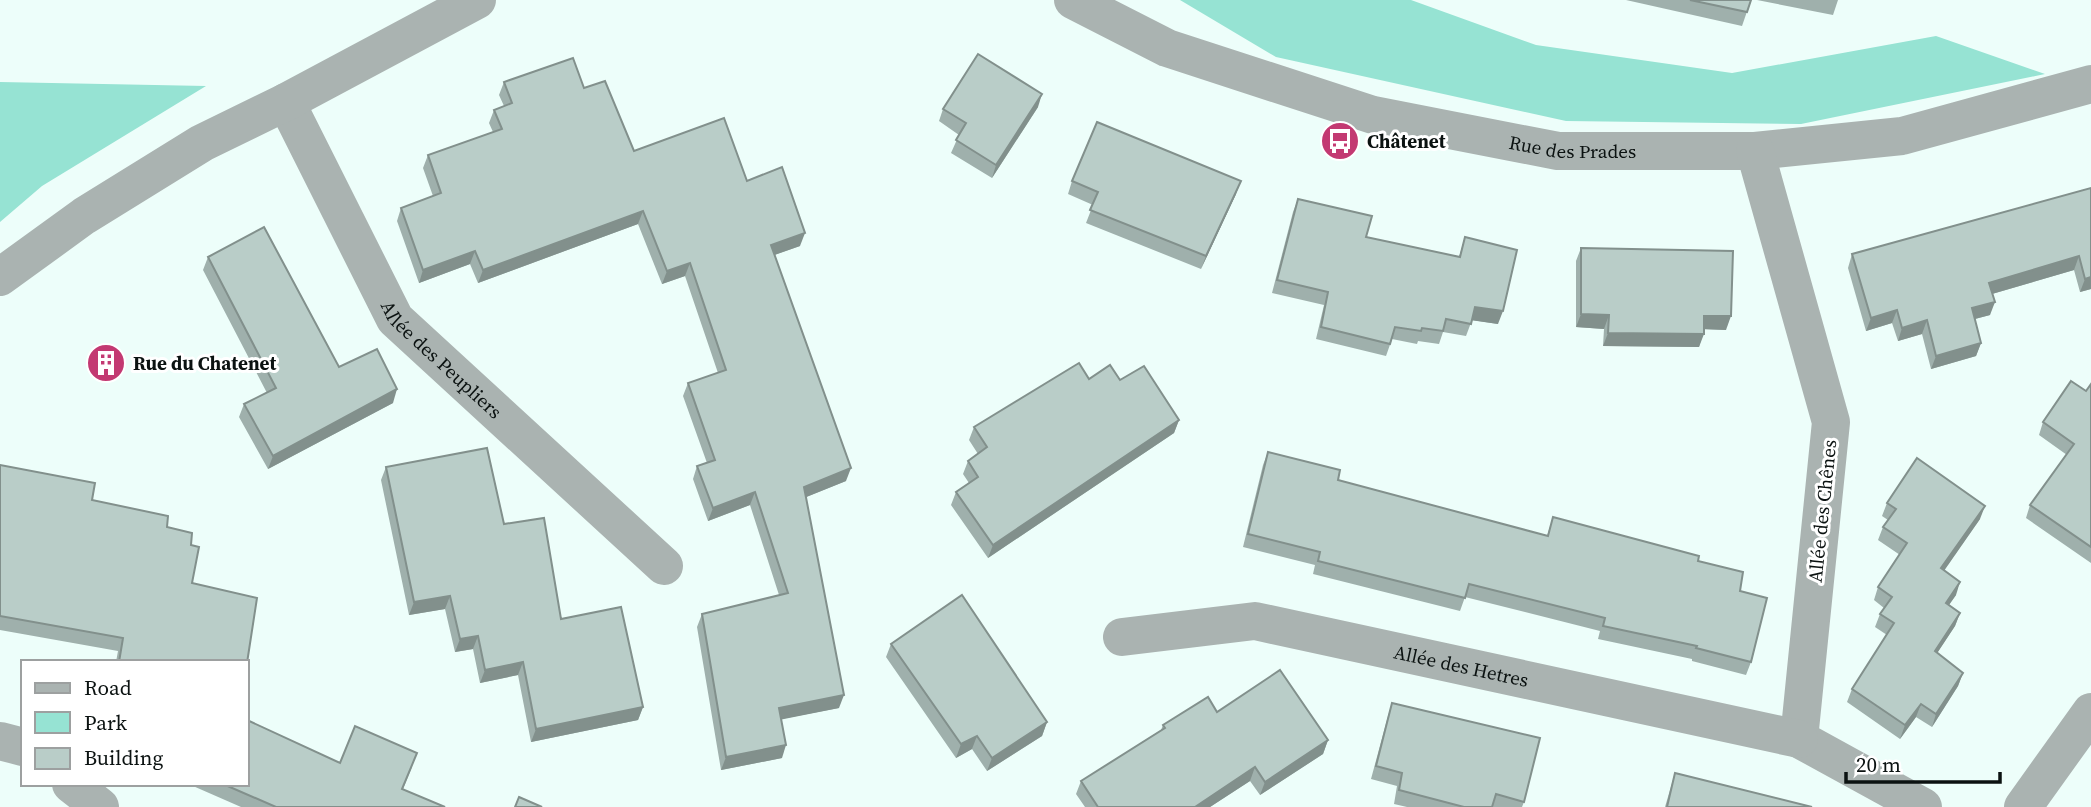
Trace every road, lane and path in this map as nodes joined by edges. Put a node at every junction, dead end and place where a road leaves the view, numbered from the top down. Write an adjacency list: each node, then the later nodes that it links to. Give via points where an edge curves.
1 (477, 0): 4 (street)
2 (1073, 0): 5 (street, Rue des Prades, via 1167,48 1373,115 1559,151)
3 (2091, 84): 5 (street, Rue des Prades, via 1902,136)
4 (286, 102): 6 (street, via 202,143 84,216); 7 (street, Allée des Peupliers, via 395,319)
5 (1755, 151): 10 (street, Allée des Chênes, via 1831,422)
6 (0, 277)
7 (664, 566)
8 (1122, 638): 10 (street, Allée des Hetres, via 1255,621)
9 (2091, 712): 16 (street)
10 (1799, 739): 15 (street)
11 (0, 741): 12 (street)
12 (21, 746)
13 (74, 786): 14 (street)
14 (100, 807)
15 (1923, 807)
16 (2022, 807)

